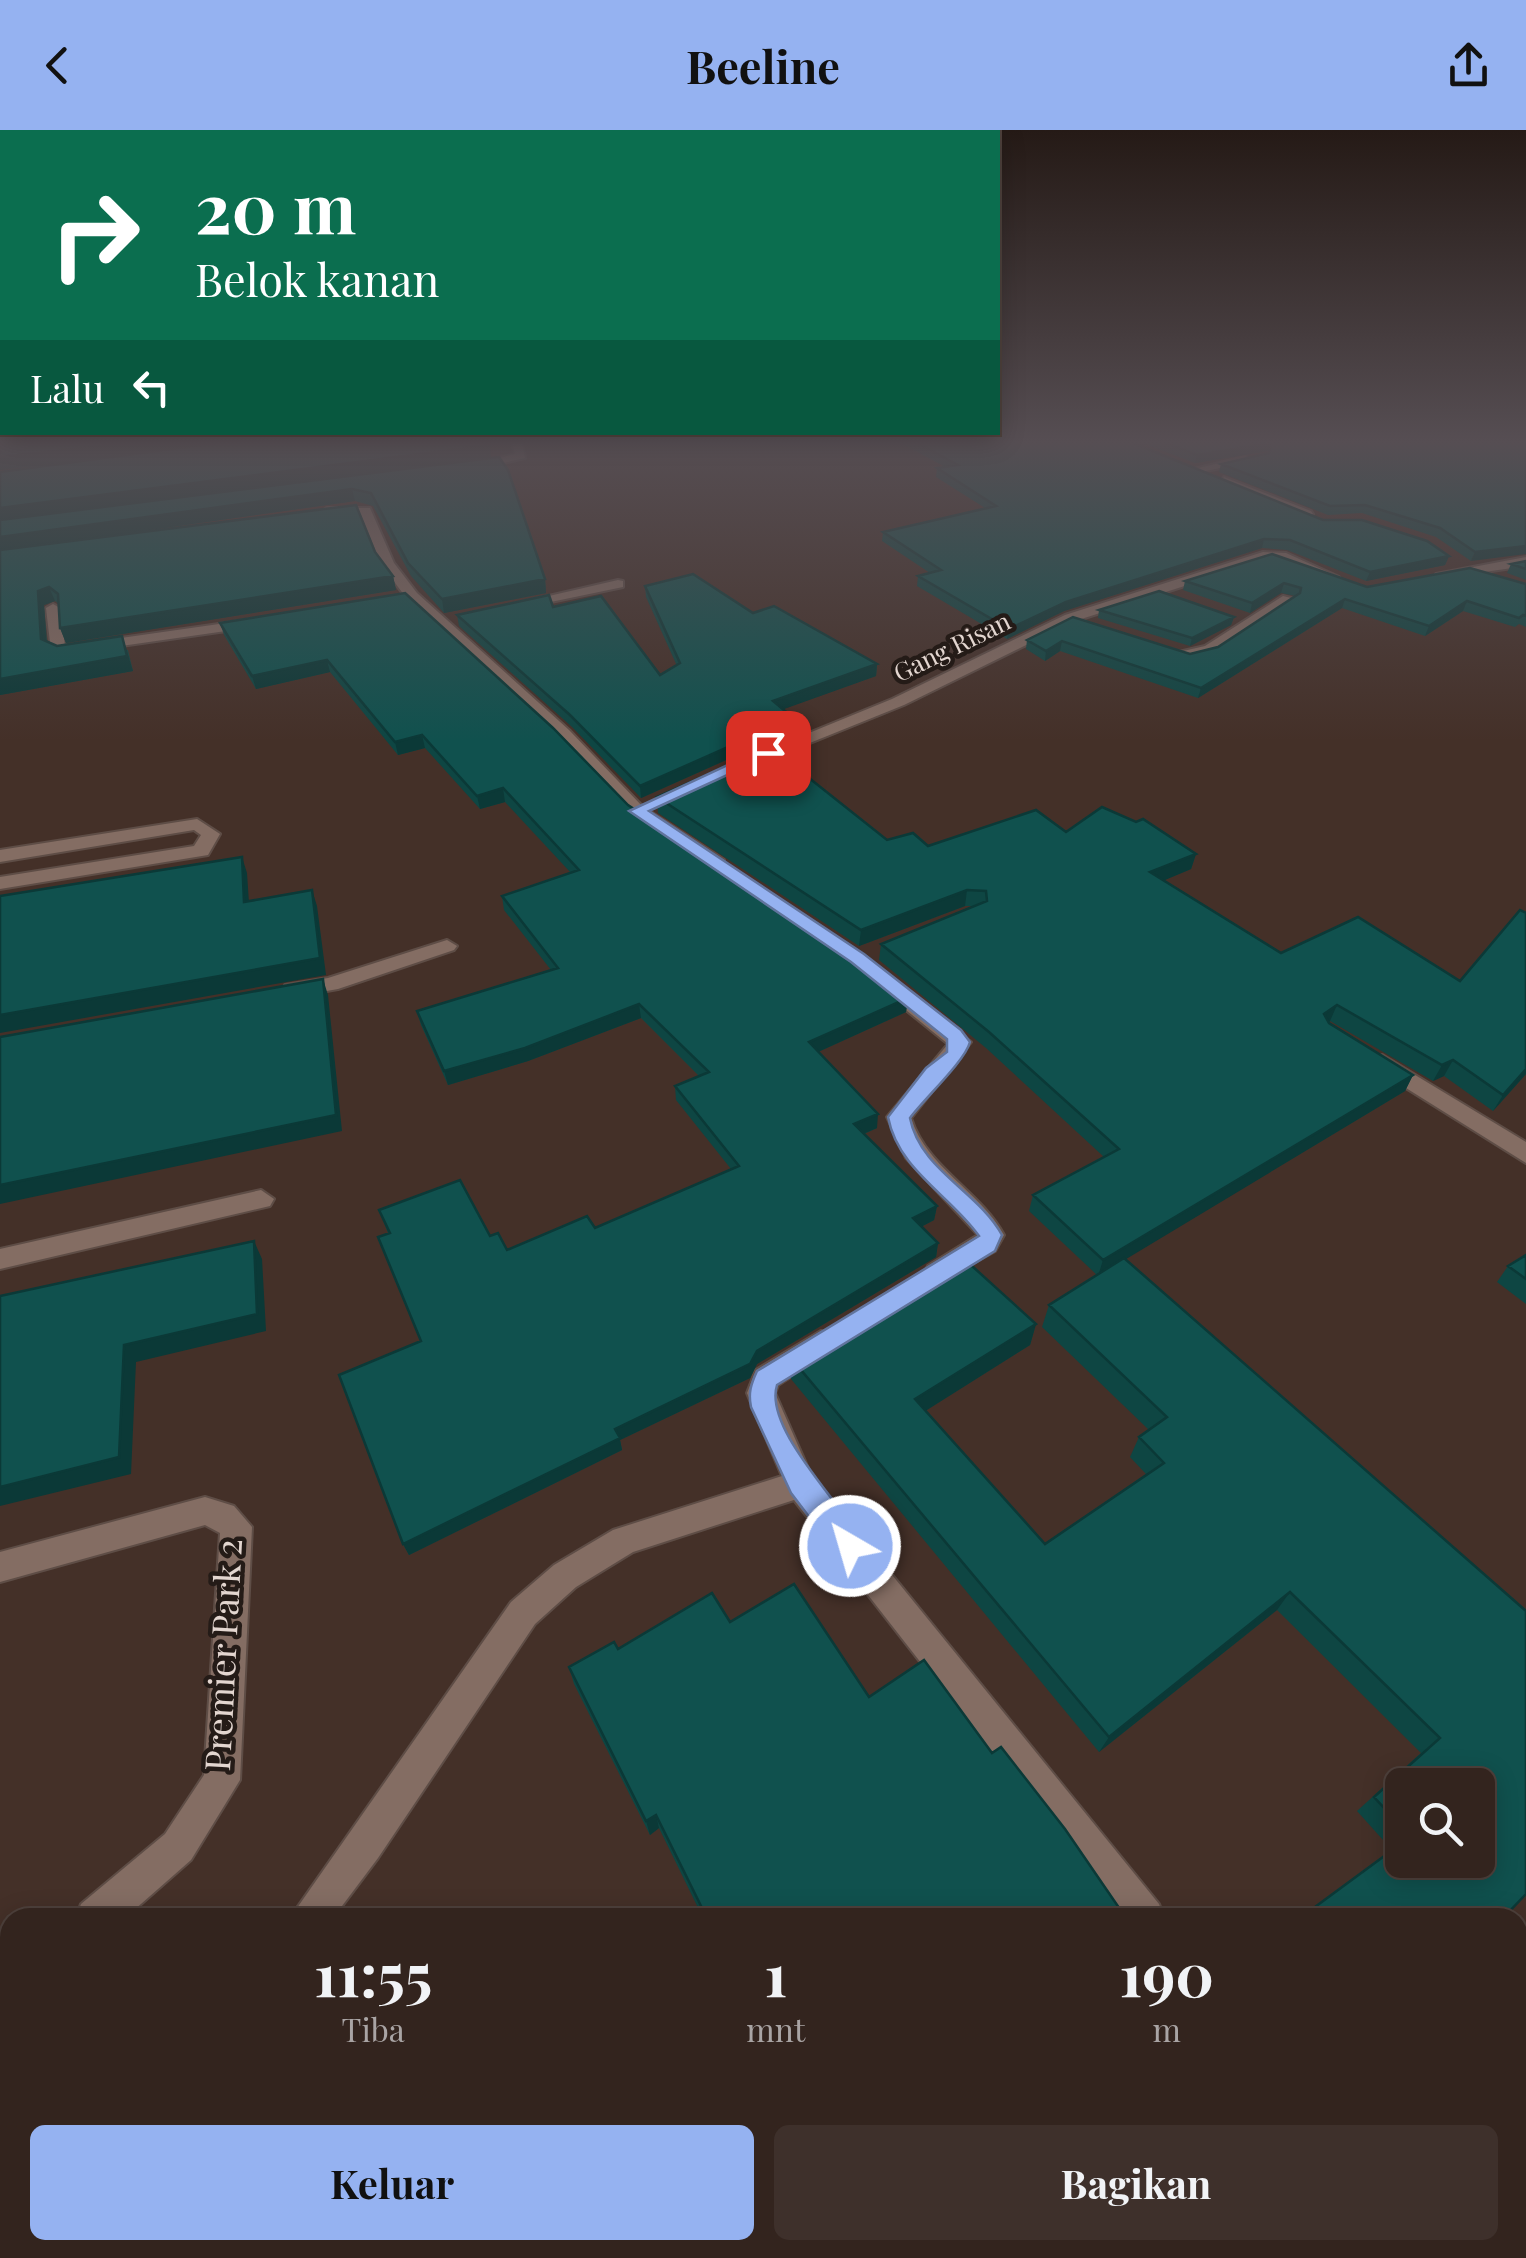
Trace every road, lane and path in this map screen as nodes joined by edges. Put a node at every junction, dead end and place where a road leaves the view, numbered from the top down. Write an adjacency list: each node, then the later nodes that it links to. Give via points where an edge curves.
1 (379, 542): 9 (street)
2 (1526, 561): 3 (street, via 1493,570)
3 (1461, 565): 4 (street); 5 (street)
4 (1434, 576)
5 (1511, 583)
6 (618, 584): 14 (street)
7 (1356, 588): 8 (street, Gang Risan, via 1268,555)
8 (1156, 590): 11 (street); 17 (street, Gang Risan)
9 (412, 596): 10 (street); 18 (street)
10 (393, 599)
11 (1184, 599)
12 (1288, 599): 20 (street)
13 (53, 608): 19 (street, via 58,652)
14 (502, 608)
15 (463, 616): 18 (street)
16 (1235, 617): 20 (street)
17 (1070, 618): 21 (street); 23 (street, Gang Risan, via 898,702)
18 (444, 620): 25 (street, via 646,807)
19 (264, 621)
20 (1252, 623): 22 (street, via 1200,653)
21 (1102, 628)
22 (1158, 648)
23 (728, 770)
24 (0, 856): 26 (street, via 197,824 210,834 201,851)
25 (732, 874)
26 (0, 883)
27 (810, 926): 34 (street, via 866,955 960,1042 956,1056 934,1072 899,1117 902,1132 936,1180 991,1235)
28 (446, 946): 29 (street, via 331,984)
29 (272, 994)
30 (1364, 1052): 31 (street)
31 (1526, 1154)
32 (261, 1199): 33 (street)
33 (0, 1259)
34 (920, 1284)
35 (836, 1333): 36 (street, via 766,1378 762,1393)
36 (800, 1484): 39 (street, via 624,1540 551,1588 523,1613); 40 (street)
37 (0, 1567): 38 (street, Premier Park 2, via 204,1512 236,1527 222,1780 178,1847)
38 (107, 1908)
39 (317, 1908)
40 (1137, 1908)

